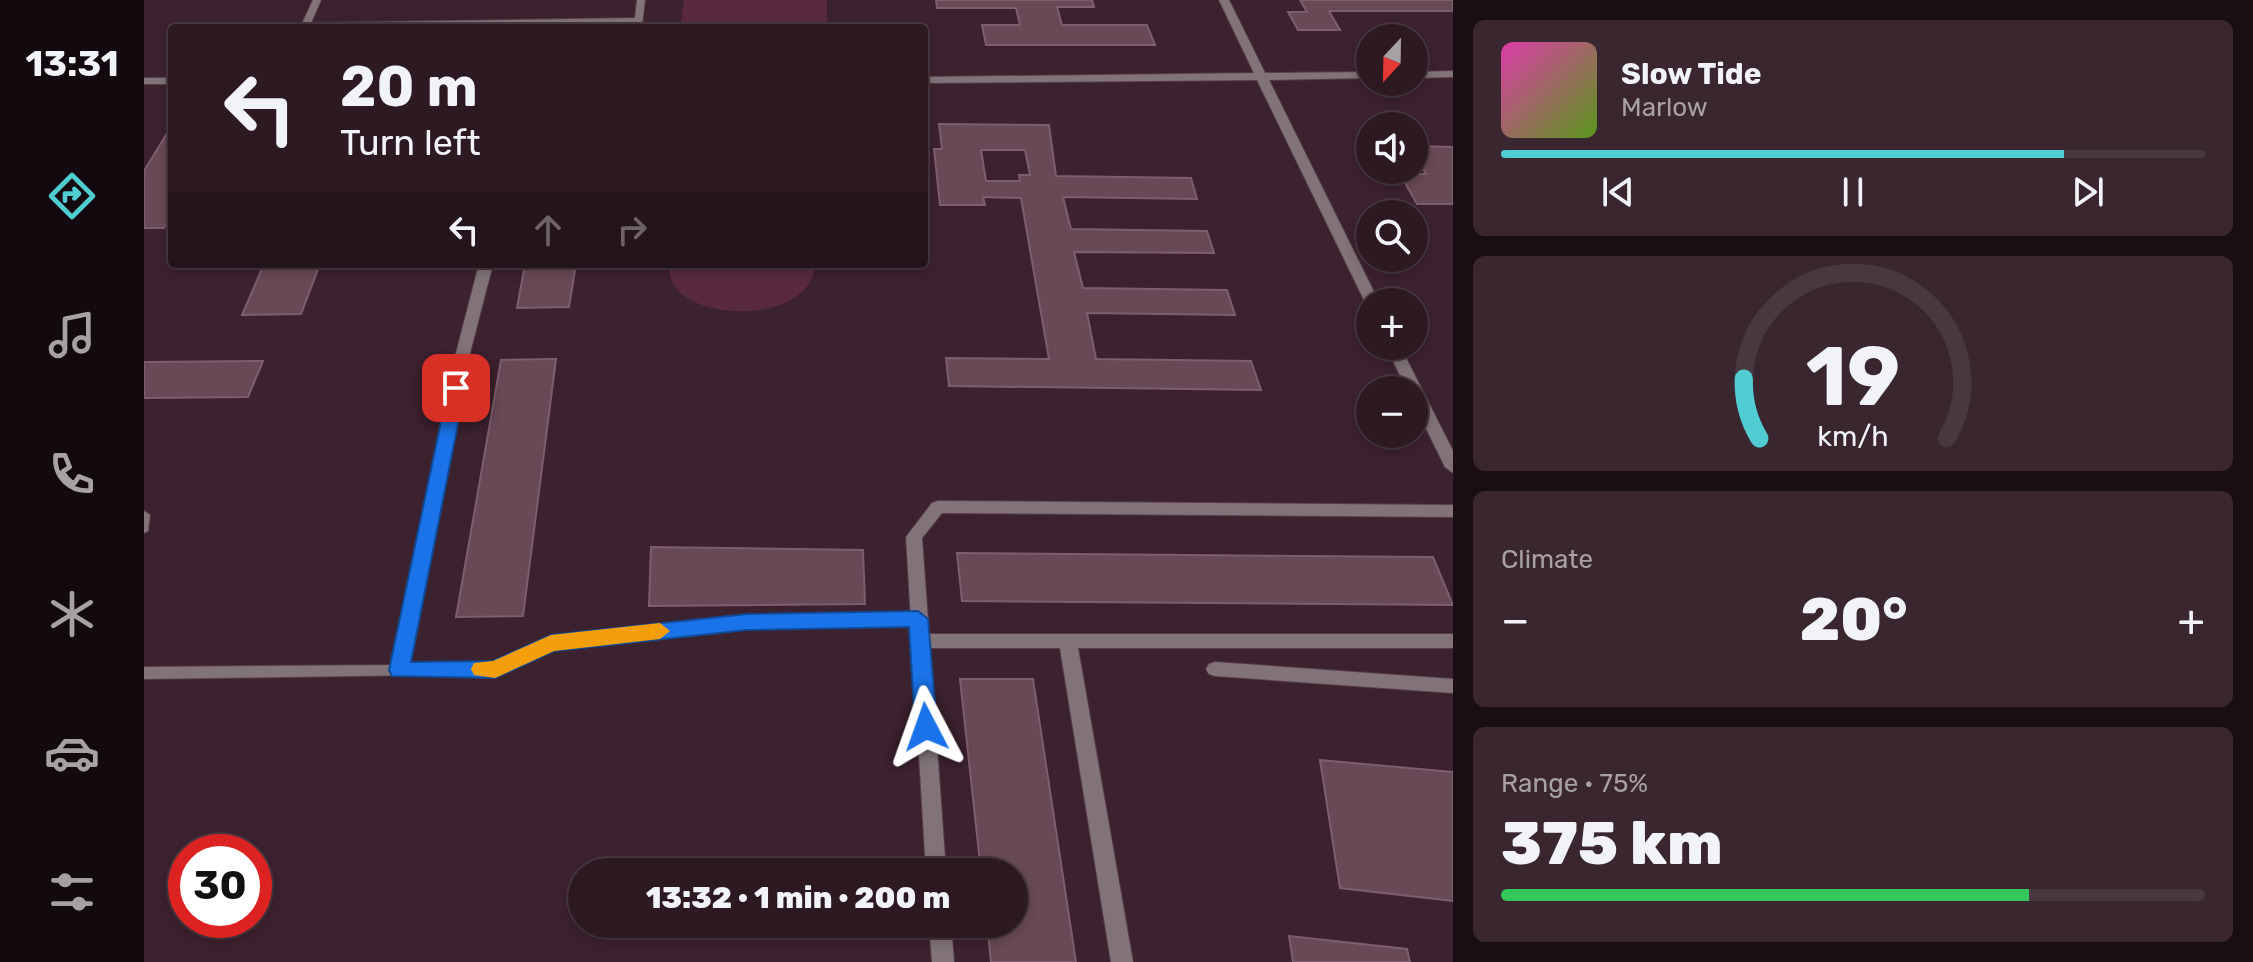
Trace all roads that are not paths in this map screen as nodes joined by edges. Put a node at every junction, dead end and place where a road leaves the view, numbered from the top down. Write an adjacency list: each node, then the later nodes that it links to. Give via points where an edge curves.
1 (317, 0): 4 (lane)
2 (641, 0): 5 (lane)
3 (1224, 0): 9 (street)
4 (306, 24)
5 (638, 24)
6 (1453, 74): 8 (street)
7 (1356, 75): 9 (street)
8 (1428, 75)
9 (1261, 77): 10 (street); 14 (street)
10 (928, 80)
11 (144, 81): 12 (street)
12 (168, 81)
13 (485, 268): 15 (street)
14 (1365, 288)
15 (462, 357): 26 (lane)
16 (1400, 360): 17 (street)
17 (1453, 467)
18 (1453, 511): 21 (street, via 938,507 914,537)
19 (144, 515): 20 (lane)
20 (144, 528)
21 (918, 619): 22 (street); 26 (lane, via 747,622 551,643 495,669)
22 (920, 641): 23 (street); 29 (street)
23 (1068, 641): 24 (street); 32 (street)
24 (1453, 641)
25 (1215, 669): 28 (street)
26 (399, 670): 27 (lane)
27 (144, 673)
28 (1453, 686)
29 (935, 858)
30 (941, 938): 31 (street)
31 (943, 962)
32 (1122, 962)

